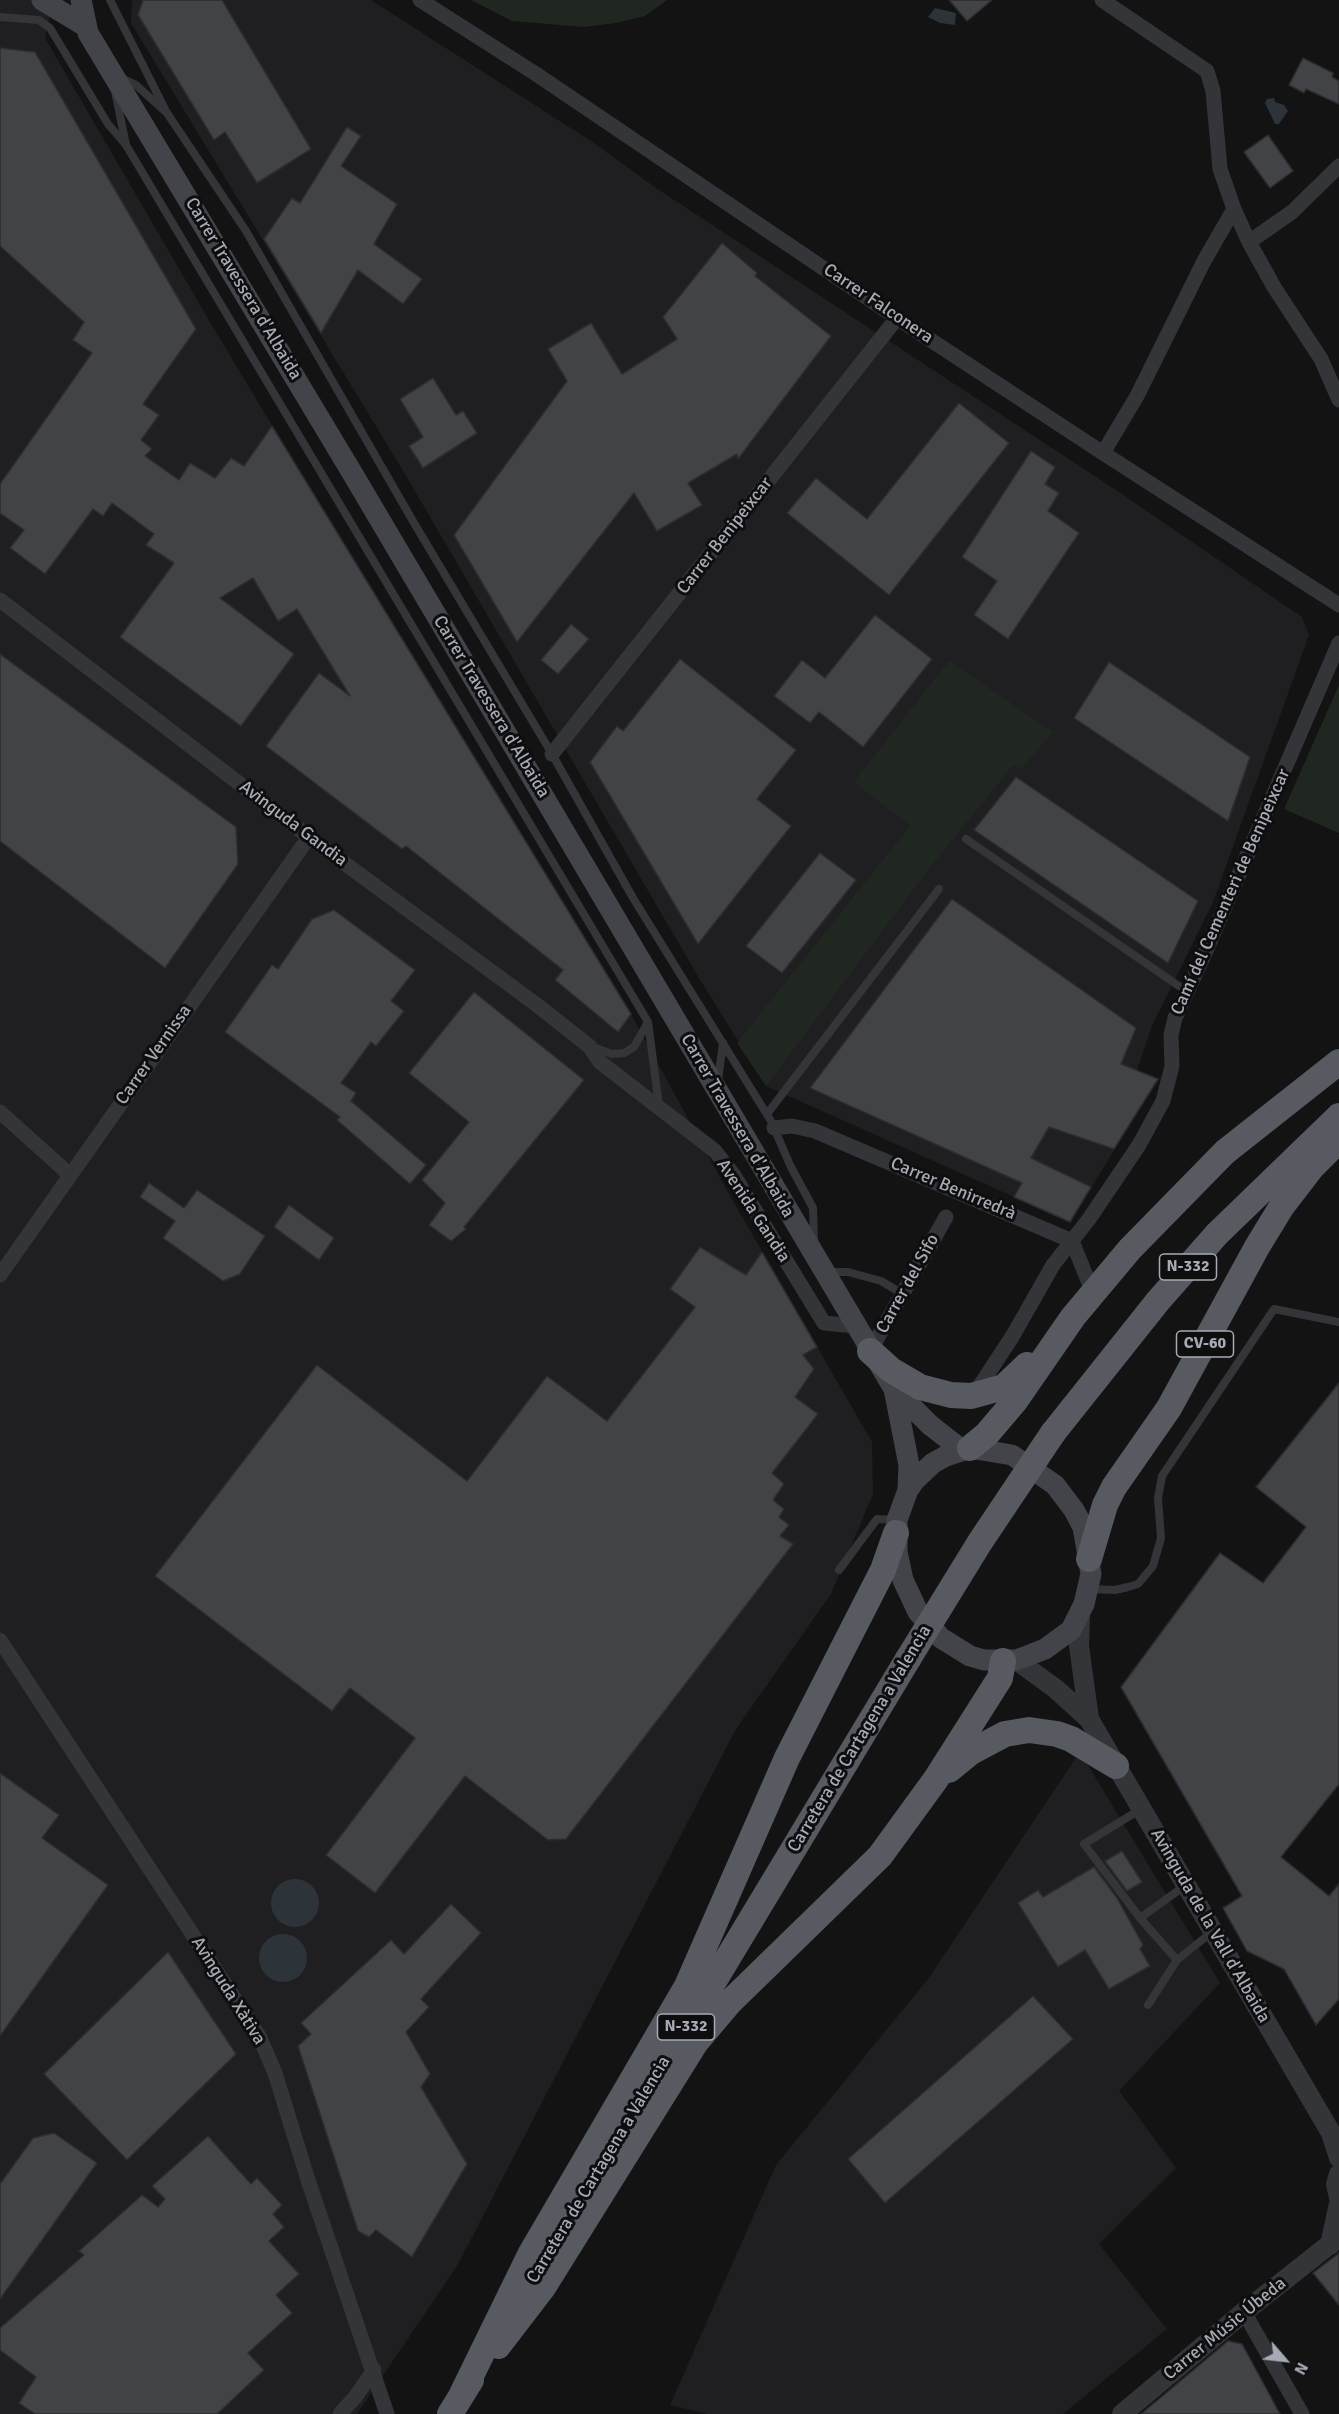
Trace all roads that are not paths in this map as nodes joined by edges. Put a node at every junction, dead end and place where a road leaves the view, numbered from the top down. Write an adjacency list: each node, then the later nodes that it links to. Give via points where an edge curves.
1 (42, 0): 7 (main road, Carrer Travessera d'Albaida)
2 (81, 0): 7 (main road, Carrer Travessera d'Albaida)
3 (110, 0): 9 (lane)
4 (420, 0): 14 (street, Carrer Falconera, via 556,87)
5 (1102, 0): 12 (street, via 1207,71 1213,91 1220,169)
6 (0, 17): 10 (lane, via 39,20 50,28 108,124)
7 (85, 26): 8 (main road, Carrer Travessera d'Albaida)
8 (115, 75): 9 (lane, via 136,85); 10 (lane); 29 (main road, Carrer Travessera d'Albaida)
9 (167, 113): 20 (lane, via 246,231 391,485)
10 (126, 145): 25 (lane)
11 (1339, 165): 13 (street, via 1292,212)
12 (1234, 209): 13 (street); 16 (street)
13 (1249, 242): 15 (street, via 1321,358)
14 (897, 318): 16 (street, Carrer Falconera); 20 (street, Carrer Benipeixcar)
15 (1339, 400)
16 (1103, 453): 18 (street, Carrer Falconera)
17 (0, 600): 21 (street, Avinguda Gandia)
18 (1339, 605)
19 (1339, 643): 24 (street, Camí del Cementeri de Benipeixcar, via 1206,953)
20 (552, 754): 26 (lane, via 633,898)
21 (309, 837): 27 (street, Avinguda Gandia); 35 (street, Carrer Vernissa)
22 (966, 839): 24 (lane)
23 (939, 889): 33 (lane)
24 (1186, 991): 37 (street, Camí del Cementeri de Benipeixcar, via 1173,1026 1172,1066 1163,1101 1139,1145)
25 (648, 1022): 27 (lane, via 634,1047 624,1053 612,1054); 30 (lane)
26 (723, 1043): 29 (lane); 33 (lane)
27 (589, 1046): 30 (street, Avenida Gandia, via 600,1062)
28 (1339, 1062): 40 (highway, via 1225,1152 1130,1249)
29 (716, 1090): 38 (main road, Carrer Travessera d'Albaida)
30 (659, 1109): 44 (street, Avenida Gandia, via 715,1151 728,1167 824,1323)
31 (0, 1112): 35 (street)
32 (1339, 1116): 74 (highway, Carretera de Cartagena a Valencia / N-332, bridge, via 1218,1234 1158,1301 1053,1433 908,1659)
33 (770, 1121): 37 (street, Carrer Benirredrà, via 833,1138); 38 (lane, via 813,1208)
34 (1339, 1140): 51 (highway, CV-60, via 1312,1167 1257,1246 1169,1408 1114,1487)
35 (69, 1174): 39 (street, Carrer Vernissa)
36 (945, 1217): 41 (street, Carrer del Sifo)
37 (1072, 1240): 40 (street); 46 (street, Camí del Cementeri de Benipeixcar)
38 (819, 1265): 41 (lane, via 881,1281); 44 (main road, Carrer Travessera d'Albaida)
39 (0, 1275)
40 (1093, 1293): 42 (highway)
41 (903, 1294): 45 (street, Carrer del Sifo)
42 (1072, 1317): 45 (highway, via 1004,1387 971,1396 936,1393 920,1387 891,1370); 48 (highway, via 1015,1401 991,1429)
43 (1339, 1322): 53 (lane, via 1274,1309 1162,1476 1158,1498 1161,1538 1152,1566 1138,1584 1116,1590)
44 (855, 1326): 45 (main road, Carrer Travessera d'Albaida)
45 (870, 1351): 47 (main road, Carrer Travessera d'Albaida)
46 (981, 1384)
47 (894, 1389): 48 (main road, Carrer Travessera d'Albaida, via 930,1425); 49 (main road, Carrer Travessera d'Albaida, via 909,1465)
48 (966, 1449): 49 (main road, via 933,1463); 51 (main road, via 1012,1455 1055,1485 1083,1527)
49 (908, 1490): 50 (main road)
50 (897, 1526): 52 (lane, via 877,1519); 56 (main road, via 903,1580 930,1627 969,1656); 74 (highway, via 883,1570 787,1758 687,1986 531,2253)
51 (1089, 1559): 53 (main road)
52 (839, 1570)
53 (1089, 1589): 54 (main road)
54 (1080, 1617): 56 (main road, via 1071,1630 1045,1649); 57 (street, Avinguda de la Vall d'Albaida, via 1079,1646)
55 (0, 1640): 73 (street, Avinguda Xàtiva, via 259,2036 275,2073)
56 (1009, 1660): 57 (street, Avinguda de la Vall d'Albaida, via 1056,1689); 59 (highway)
57 (1089, 1719): 58 (street, Avinguda de la Vall d'Albaida)
58 (1116, 1766): 59 (highway, via 1071,1738 1029,1730 1005,1734 971,1752); 60 (street, Avinguda de la Vall d'Albaida)
59 (936, 1779): 74 (highway, via 880,1856 729,2003 696,2042 544,2286)
60 (1141, 1809): 61 (street, Avinguda de la Vall d'Albaida); 62 (lane, via 1084,1844)
61 (1186, 1885): 62 (lane); 63 (street, Avinguda de la Vall d'Albaida)
62 (1140, 1918): 64 (lane)
63 (1213, 1931): 64 (lane); 66 (street, Avinguda de la Vall d'Albaida)
64 (1177, 1960): 65 (lane)
65 (1148, 2005)
66 (1335, 2136): 67 (street, Avinguda de la Vall d'Albaida)
67 (1339, 2158)
68 (1339, 2174): 69 (street)
69 (1339, 2198)
70 (1339, 2204): 71 (street, Carrer Músic Úbeda)
71 (1334, 2241): 72 (street, Carrer Músic Úbeda)
72 (1244, 2312): 77 (street, Carrer Músic Úbeda); 78 (street)
73 (374, 2370): 75 (street); 76 (street, Avinguda Xàtiva)
74 (456, 2404)
75 (340, 2414)
76 (387, 2414)
77 (1122, 2414)
78 (1302, 2414)

